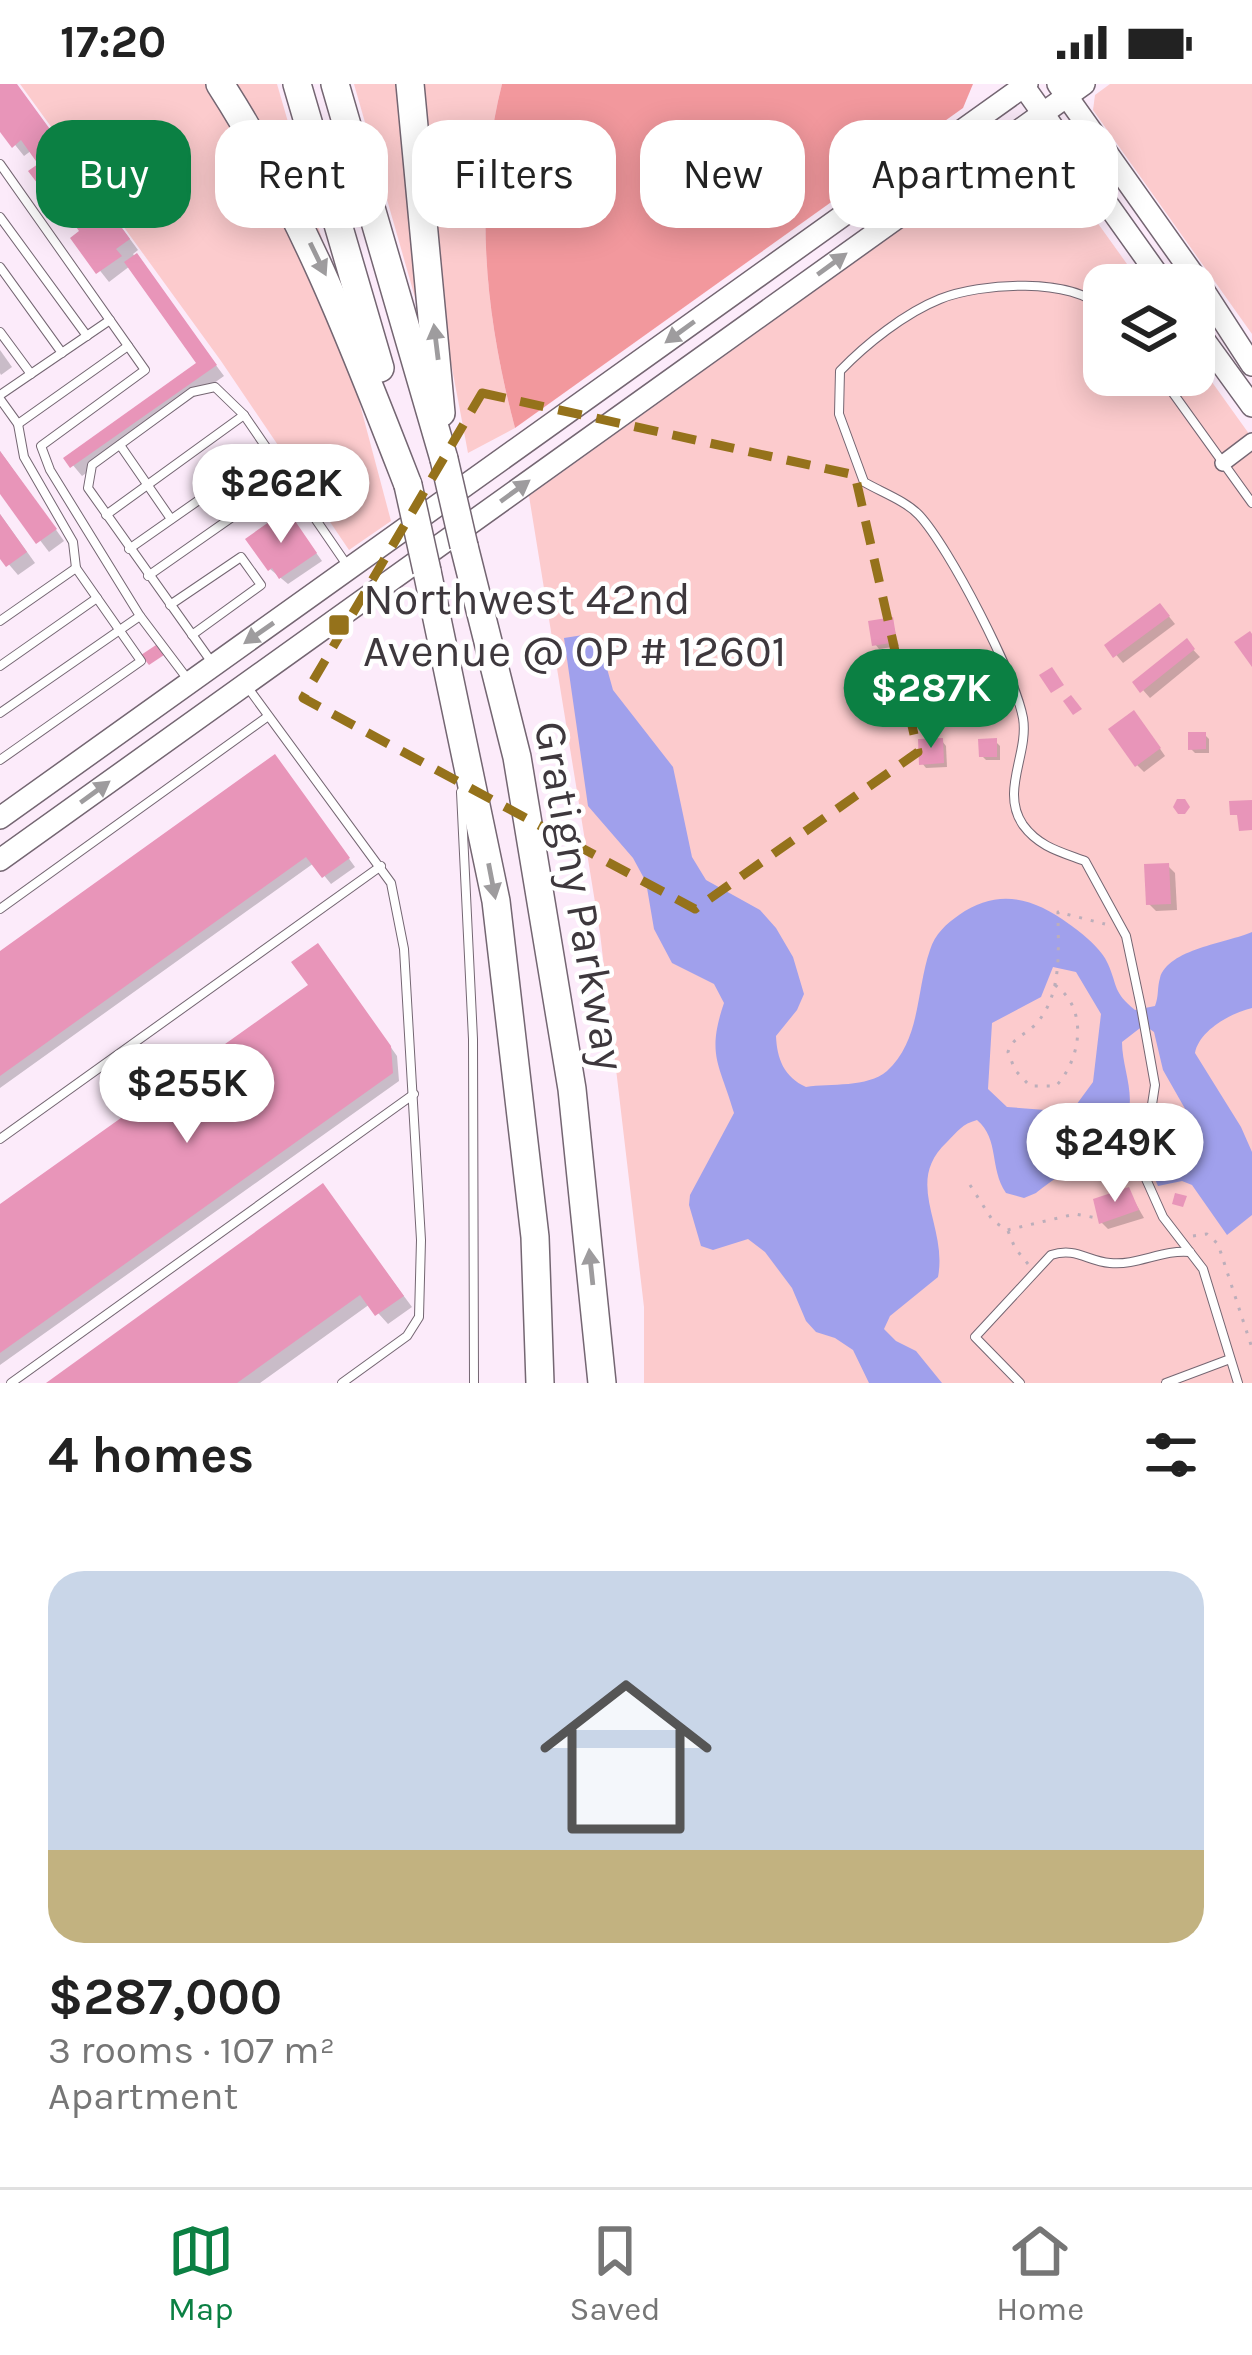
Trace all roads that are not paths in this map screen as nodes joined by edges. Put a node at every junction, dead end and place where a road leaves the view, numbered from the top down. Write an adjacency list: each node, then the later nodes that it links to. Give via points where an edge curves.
1 (220, 84): 33 (highway, one-way to 33, via 326,275)
2 (298, 84): 33 (highway, Gratigny Parkway)
3 (335, 84): 29 (highway, Gratigny Parkway)
4 (410, 84): 29 (highway, one-way to 4)
5 (1024, 85): 7 (main road); 39 (main road, one-way to 39)
6 (1069, 88): 7 (main road); 19 (main road)
7 (1044, 112): 10 (main road); 50 (main road, one-way to 7)
8 (0, 164): 13 (lane)
9 (0, 217): 15 (lane)
10 (1150, 264)
11 (0, 267): 17 (lane)
12 (1083, 297): 61 (lane, via 1004,287 936,300 840,371 839,414 864,482 918,513 1006,666 1024,722 1012,787 1021,822 1042,845 1085,861 1126,937 1155,1085 1142,1170)
13 (110, 320): 15 (lane); 16 (lane)
14 (0, 332): 20 (lane)
15 (87, 336): 17 (lane)
16 (128, 346): 25 (lane); 43 (lane, via 145,370 41,446)
17 (62, 353): 20 (lane)
18 (1215, 355): 23 (main road)
19 (1252, 365)
20 (31, 374): 22 (lane)
21 (1175, 396): 30 (lane)
22 (0, 397): 25 (lane)
23 (1252, 406)
24 (244, 415): 27 (lane, via 215,387 192,392); 28 (lane); 32 (lane)
25 (18, 424): 38 (lane, via 23,457 73,542)
26 (1252, 441): 30 (street)
27 (120, 445): 32 (lane); 35 (lane, via 92,465 88,488)
28 (269, 451): 31 (lane); 36 (lane)
29 (443, 459): 67 (highway, Gratigny Parkway, one-way to 29, bridge, via 572,1089 517,757)
30 (1223, 463): 34 (lane)
31 (288, 478): 39 (lane); 40 (lane)
32 (147, 485): 35 (lane); 36 (lane)
33 (408, 485): 53 (highway, Gratigny Parkway, bridge)
34 (1252, 503)
35 (106, 515): 37 (lane)
36 (171, 519): 37 (lane)
37 (129, 549): 40 (lane)
38 (76, 568): 41 (lane); 44 (lane)
39 (350, 568): 47 (main road, one-way to 47)
40 (148, 576): 42 (lane)
41 (97, 598): 45 (lane); 48 (lane)
42 (170, 605): 46 (lane); 46 (lane, via 241,557 260,586)
43 (140, 616): 45 (lane); 49 (lane)
44 (0, 621)
45 (119, 630): 51 (lane); 54 (lane, via 141,661)
46 (192, 635): 47 (lane)
47 (214, 665): 49 (main road); 50 (main road)
48 (0, 666)
49 (190, 682): 55 (main road)
50 (240, 688): 52 (lane); 56 (main road, one-way to 50)
51 (0, 713)
52 (267, 717): 57 (lane); 58 (lane)
53 (460, 725): 65 (lane, via 473,1039); 66 (highway, Gratigny Parkway, one-way to 66, via 498,923 536,1237)
54 (0, 760)
55 (0, 818)
56 (0, 860)
57 (381, 866): 59 (lane, via 398,906); 60 (lane)
58 (0, 909)
59 (415, 1093): 63 (lane); 64 (lane, via 419,1316 406,1336)
60 (0, 1139)
61 (1192, 1252): 62 (lane); 68 (lane, via 1106,1263 1067,1250 1051,1256 975,1337)
62 (1230, 1359): 69 (lane); 70 (lane)
63 (11, 1383)
64 (342, 1383)
65 (474, 1383)
66 (540, 1383)
67 (602, 1383)
68 (1021, 1383)
69 (1166, 1383)
70 (1238, 1383)

